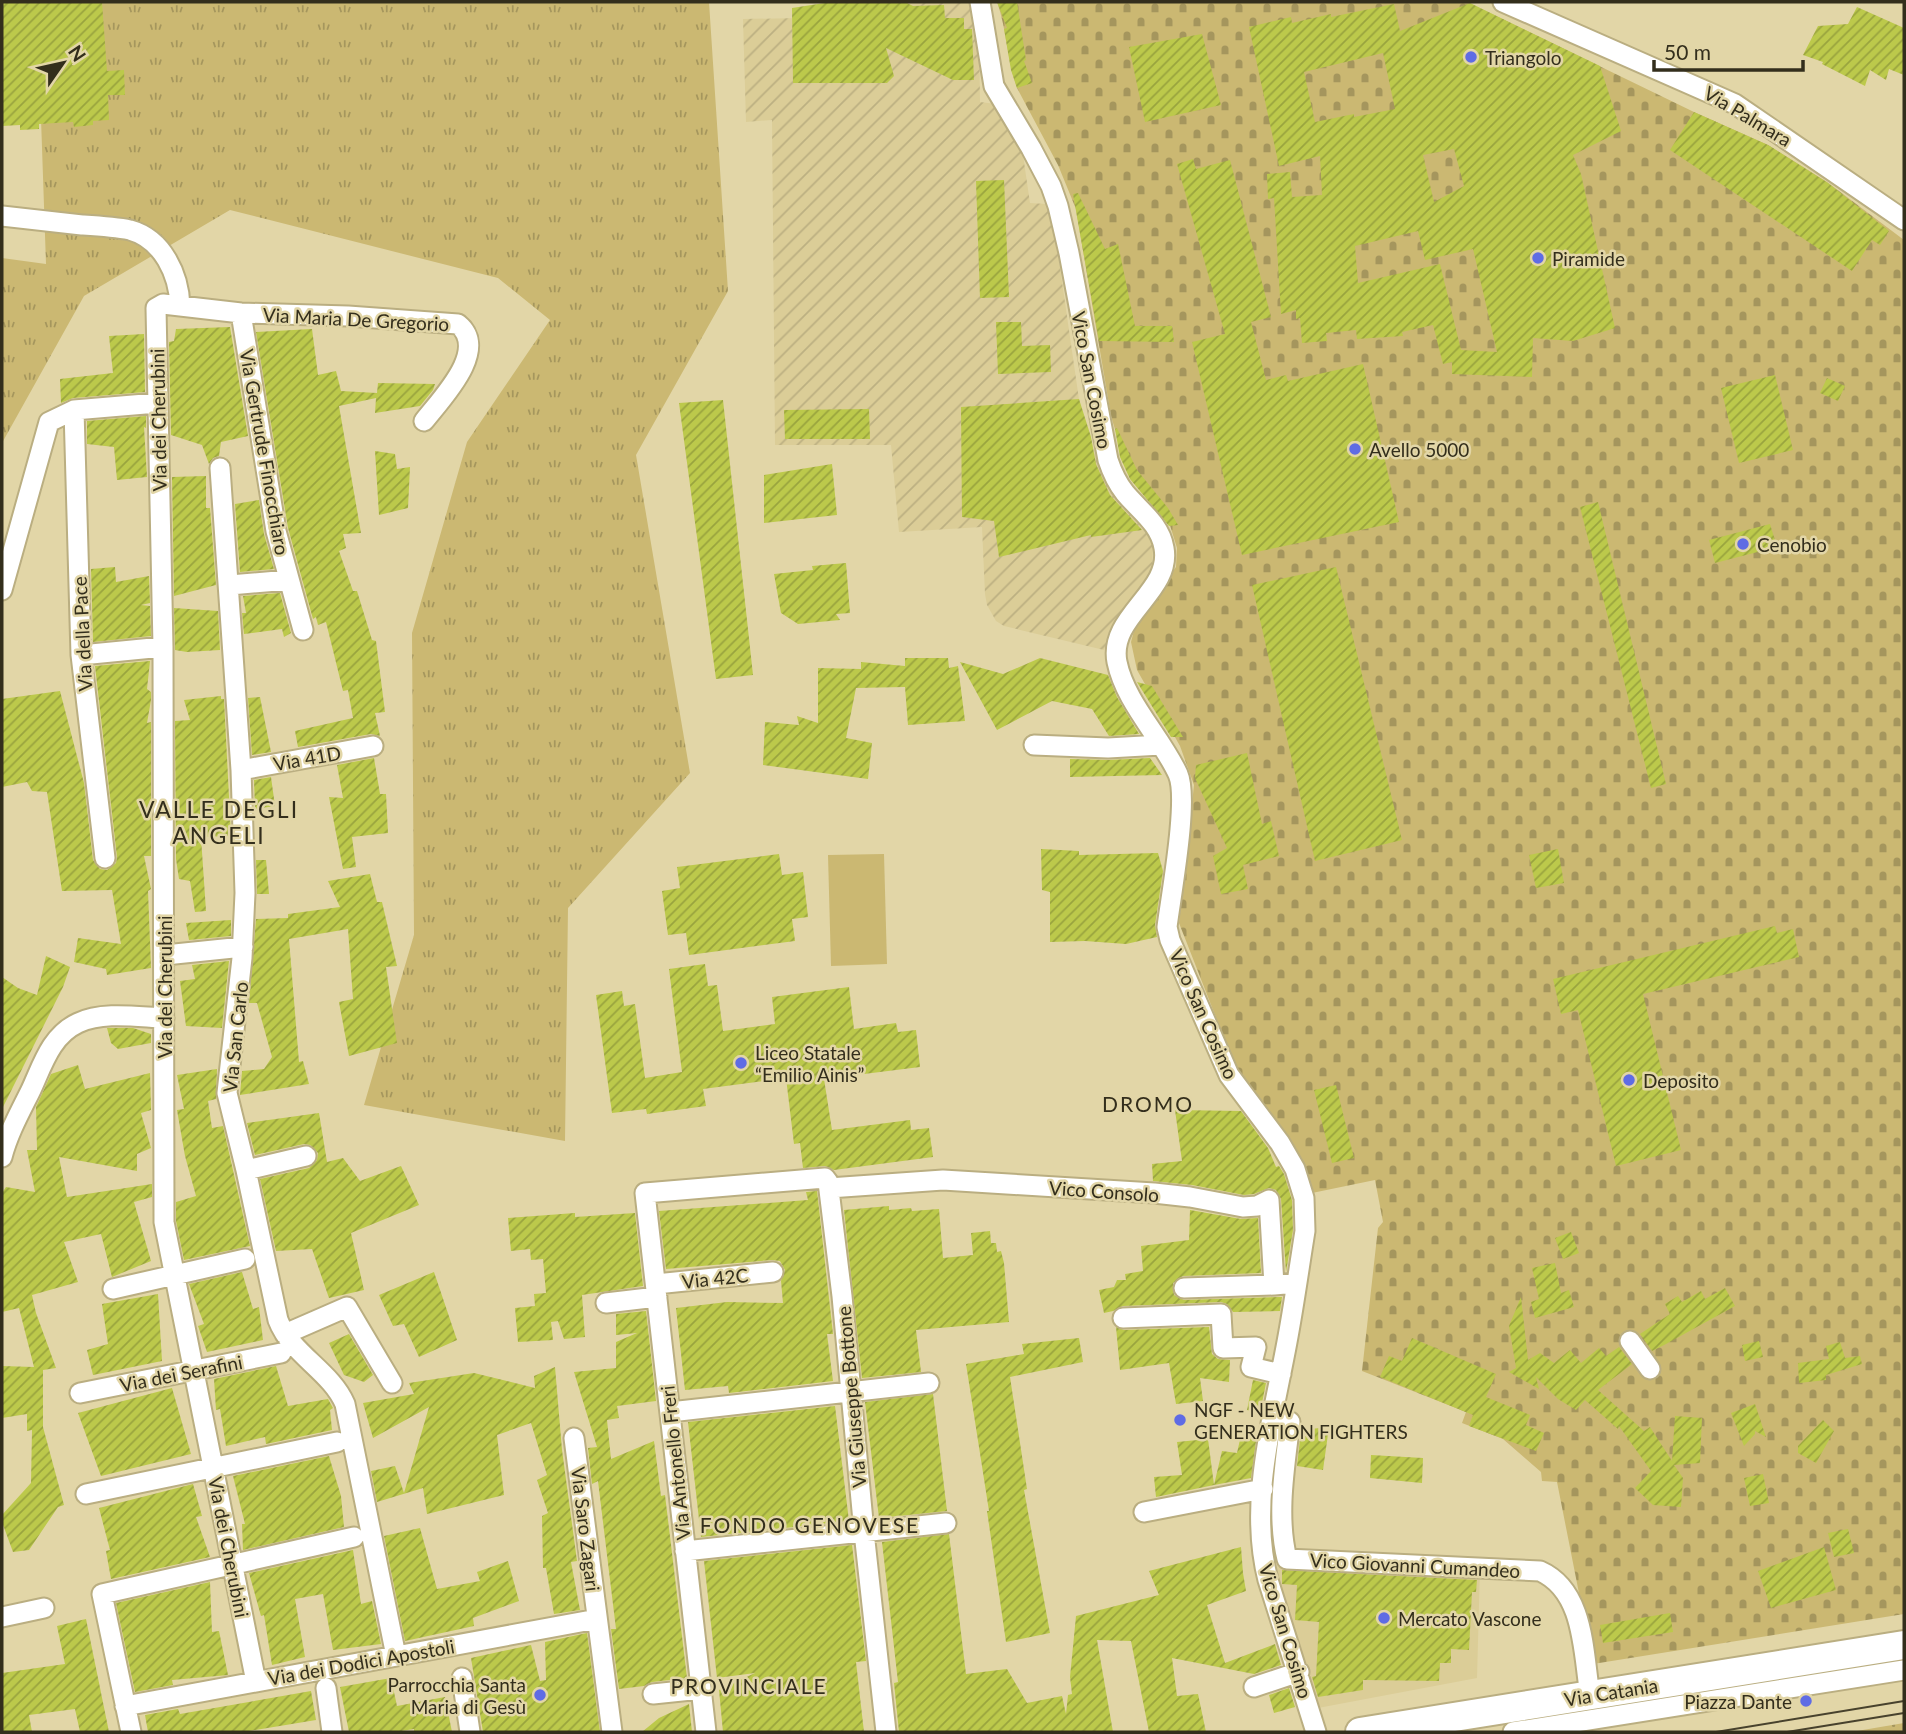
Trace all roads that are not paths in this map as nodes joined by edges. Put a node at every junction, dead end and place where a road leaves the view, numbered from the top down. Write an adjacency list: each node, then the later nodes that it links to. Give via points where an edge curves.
1 (980, 2): 19 (street, Vico San Cosimo, via 994,86 1058,206 1108,460 1118,483 1162,538 1166,559 1162,570 1130,615 1116,645 1116,660 1127,689)
2 (1503, 2): 4 (street, Via Palmara, via 1735,104)
3 (2, 216): 5 (street, via 139,234 165,257)
4 (1904, 220)
5 (180, 306): 6 (street, Via Maria De Gregorio); 7 (street, Via dei Cherubini, via 156,308)
6 (241, 313): 9 (street, Via Maria De Gregorio, via 458,324 470,343 461,373); 11 (street, Via Gertrude Finocchiaro, via 276,531)
7 (157, 403): 8 (street); 15 (street, Via dei Cherubini)
8 (75, 410): 13 (street, via 49,422); 16 (street, Via della Pace)
9 (424, 421)
10 (220, 468): 12 (street, Via San Carlo)
11 (289, 580): 12 (street); 14 (street, Via Gertrude Finocchiaro)
12 (230, 585): 20 (street, Via San Carlo)
13 (2, 590)
14 (303, 630)
15 (163, 648): 16 (street); 23 (street, Via dei Cherubini)
16 (81, 655): 21 (street, Via della Pace)
17 (1034, 745): 19 (street)
18 (373, 746): 20 (street, Via 41D)
19 (1161, 746): 32 (street, Vico San Cosimo, via 1182,788 1167,927 1170,940 1229,1074 1280,1143 1300,1183 1306,1216)
20 (241, 770): 22 (street, Via San Carlo)
21 (104, 858)
22 (243, 947): 23 (street); 27 (street, Via San Carlo, via 227,1093)
23 (165, 955): 24 (street, Via dei Cherubini)
24 (164, 1018): 26 (street, via 99,1017 69,1029 43,1061 11,1127); 31 (street, Via dei Cherubini, via 164,1222)
25 (306, 1156): 27 (street)
26 (2, 1157)
27 (246, 1170): 40 (street, Via San Carlo)
28 (829, 1188): 33 (street, Vico Consolo, via 943,1180 1166,1195 1243,1208 1269,1200); 36 (street, Via Antonello Freri, via 825,1178 645,1193); 46 (street, Via Giuseppe Bottone)
29 (245, 1259): 31 (street)
30 (774, 1272): 36 (street, Via 42C)
31 (174, 1275): 35 (street); 42 (street, Via dei Cherubini)
32 (1296, 1283): 33 (street); 43 (street, Vico San Cosimo)
33 (1274, 1285): 34 (street)
34 (1184, 1288)
35 (113, 1289)
36 (656, 1291): 37 (street, Via 42C); 48 (street, Via Antonello Freri)
37 (606, 1303)
38 (1123, 1318): 43 (street, via 1221,1314 1223,1348 1256,1348 1251,1367)
39 (1630, 1341): 41 (street)
40 (283, 1343): 42 (street, Via dei Serafini); 44 (street, Via dei Serafini, via 347,1307); 65 (street, Via San Carlo, via 335,1387 345,1404)
41 (1650, 1369)
42 (193, 1371): 47 (street, Via dei Serafini); 52 (street, Via dei Cherubini)
43 (1281, 1374): 53 (street, Vico San Cosimo)
44 (392, 1383)
45 (929, 1383): 46 (street)
46 (850, 1391): 48 (street); 57 (street, Via Giuseppe Bottone)
47 (80, 1393)
48 (670, 1412): 59 (street, Via Antonello Freri)
49 (1290, 1422): 74 (street, Vico Giovanni Cumandeo, via 1283,1497 1287,1559 1540,1571 1552,1576 1575,1610)
50 (574, 1438): 63 (street, Via Saro Zagari)
51 (337, 1443): 52 (street)
52 (213, 1468): 54 (street); 60 (street, Via dei Cherubini)
53 (1263, 1489): 55 (street); 67 (street, Vico San Cosimo, via 1264,1564)
54 (86, 1494)
55 (1144, 1512)
56 (946, 1523): 57 (street)
57 (864, 1532): 59 (street); 81 (street, Via Giuseppe Bottone)
58 (354, 1537): 60 (street)
59 (685, 1551): 72 (street, Via Antonello Freri)
60 (232, 1565): 69 (street, Via dei Cherubini); 75 (street, via 102,1594)
61 (44, 1608): 62 (street)
62 (2, 1617)
63 (597, 1619): 65 (street, Via dei Dodici Apostoli); 79 (street, Via Saro Zagari)
64 (1904, 1644): 74 (main road, Via Catania)
65 (396, 1656): 69 (street, Via dei Dodici Apostoli)
66 (1904, 1670): 84 (street, Via Catania)
67 (1299, 1672): 70 (street); 82 (street, Vico San Cosimo)
68 (461, 1678): 78 (street)
69 (256, 1682): 75 (street, Via dei Dodici Apostoli)
70 (1254, 1687)
71 (326, 1688): 77 (street)
72 (701, 1689): 73 (street); 80 (street, Via Antonello Freri)
73 (653, 1694)
74 (1590, 1695): 83 (main road, Via Catania)
75 (125, 1706): 76 (street)
76 (131, 1732)
77 (332, 1732)
78 (470, 1732)
79 (612, 1732)
80 (706, 1732)
81 (886, 1732)
82 (1316, 1732)
83 (1360, 1732)
84 (1513, 1732)

